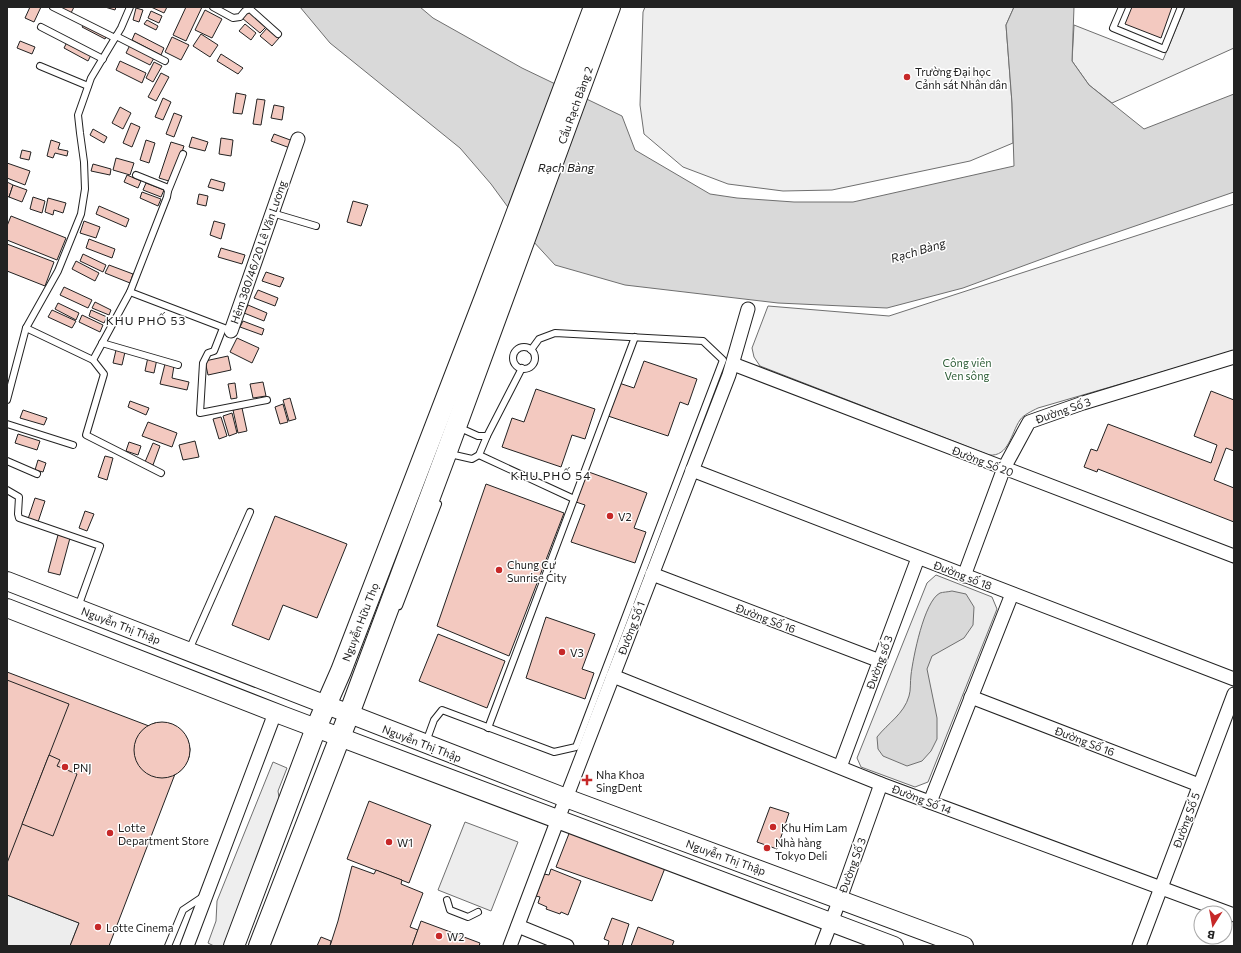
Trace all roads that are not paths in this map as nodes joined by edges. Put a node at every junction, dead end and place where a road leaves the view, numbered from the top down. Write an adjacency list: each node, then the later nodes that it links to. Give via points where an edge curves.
1 (53, 7): 9 (lane)
2 (130, 7): 9 (lane)
3 (213, 7): 8 (lane, via 232,18 240,17 250,9)
4 (1122, 7): 5 (lane, via 1113,28 1164,49)
5 (1181, 7)
6 (600, 12): 21 (main road, Cầu Rạch Bàng 2)
7 (41, 27): 10 (lane)
8 (278, 34)
9 (116, 37): 10 (lane); 11 (lane)
10 (103, 59): 13 (lane)
11 (165, 60)
12 (40, 66): 13 (lane)
13 (88, 86): 23 (lane, via 78,115 85,189 81,214 58,270)
14 (298, 139): 18 (street, Hẻm 380/46/20 Lê Văn Lương)
15 (184, 154): 17 (lane)
16 (136, 175): 17 (lane, via 166,187)
17 (168, 191): 20 (lane)
18 (272, 213): 19 (lane); 24 (street, Hẻm 380/46/20 Lê Văn Lương)
19 (316, 226)
20 (130, 292): 24 (lane, Hẻm 380/46/20 Lê Văn Lương); 26 (lane)
21 (493, 300): 36 (main road, Nguyễn Hữu Thọ); 64 (main road, Nguyễn Hữu Thọ)
22 (748, 309): 32 (street, Đường Số 1)
23 (26, 328): 29 (lane); 33 (lane)
24 (227, 329): 34 (lane, via 214,351 208,353 203,363 200,413)
25 (635, 337): 27 (lane, via 555,333 539,339); 32 (lane, via 703,341 723,360); 47 (lane)
26 (102, 344): 29 (lane); 30 (lane)
27 (531, 350): 31 (lane, via 535,354 533,364); 31 (lane, via 527,347 521,348 514,355 515,364)
28 (1234, 357): 42 (street, Đường Số 3, via 1029,422)
29 (93, 360): 44 (lane, via 104,374 86,435)
30 (178, 365)
31 (522, 368): 37 (lane)
32 (724, 374): 42 (street, Đường Số 20); 43 (street, Đường Số 1); 69 (lane, via 576,747 554,752)
33 (7, 400)
34 (267, 400)
35 (7, 424): 38 (lane)
36 (460, 428): 37 (lane, via 478,436); 39 (main road, Nguyễn Hữu Thọ)
37 (487, 436): 40 (lane)
38 (73, 445)
39 (453, 455): 40 (lane, via 472,459); 66 (main road, Nguyễn Hữu Thọ, via 385,618)
40 (479, 455): 47 (lane)
41 (7, 461): 45 (lane)
42 (1004, 468): 49 (street, Đường Số 20); 52 (street, Đường Số 3)
43 (692, 470): 50 (street, Đường số 18); 51 (street, Đường Số 1)
44 (161, 473)
45 (37, 474)
46 (7, 490): 56 (lane, via 19,497 19,518 100,546)
47 (574, 500): 69 (lane)
48 (250, 512): 57 (lane)
49 (1234, 556)
50 (918, 558): 52 (street, Đường số 18); 58 (street, Đường số 3)
51 (652, 574): 58 (street, Đường Số 16); 59 (street, Đường Số 1)
52 (964, 576): 54 (street, Đường số 18)
53 (7, 581): 56 (main road, Nguyễn Thị Thập)
54 (1012, 594): 60 (street, Đường số 18); 63 (street)
55 (7, 608): 65 (main road)
56 (77, 608): 57 (main road, Nguyễn Thị Thập)
57 (189, 651): 61 (main road, Nguyễn Thị Thập)
58 (880, 661): 73 (street, Đường số 3)
59 (613, 676): 73 (street, Đường Số 14); 76 (street, Đường Số 1)
60 (1234, 679)
61 (293, 692): 64 (main road, Nguyễn Thị Thập); 65 (main road)
62 (1234, 694): 75 (street, Đường Số 5)
63 (971, 697): 75 (street, Đường Số 16); 77 (street)
64 (326, 705): 66 (main road, Nguyễn Thị Thập); 68 (main road, Nguyễn Hữu Thọ)
65 (279, 714): 68 (main road); 80 (street)
66 (349, 714): 67 (main road, Nguyễn Thị Thập); 70 (main road, Nguyễn Hữu Thọ)
67 (373, 723): 71 (main road, Nguyễn Thị Thập); 72 (main road)
68 (316, 728): 70 (main road); 89 (main road, Nguyễn Hữu Thọ)
69 (488, 728): 71 (lane, via 442,710 434,720)
70 (339, 737): 72 (main road); 90 (main road, Nguyễn Hữu Thọ)
71 (426, 744): 76 (main road, Nguyễn Thị Thập)
72 (363, 746): 78 (main road)
73 (840, 767): 74 (street, Đường Số 14)
74 (881, 784): 77 (street, Đường Số 14); 81 (street, Đường Số 3)
75 (1199, 785): 79 (street, Đường Số 5)
76 (566, 798): 78 (street, Đường Số 1); 81 (main road, Nguyễn Thị Thập)
77 (930, 802): 79 (street, Đường Số 14)
78 (558, 819): 85 (main road); 86 (street, Đường Số 1)
79 (1161, 888): 84 (street, Đường Số 14); 96 (street, Đường Số 5)
80 (207, 894): 87 (lane, via 183,910); 88 (street)
81 (840, 899): 85 (street, Đường Số 3); 95 (main road, Nguyễn Thị Thập)
82 (447, 900): 83 (lane, via 450,910 468,916)
83 (478, 912)
84 (1234, 915)
85 (830, 922): 93 (street, Đường Số 3); 94 (main road)
86 (518, 926): 91 (street, Đường Số 1); 92 (street)
87 (168, 946)
88 (187, 946)
89 (234, 946)
90 (259, 946)
91 (510, 946)
92 (567, 946)
93 (822, 946)
94 (894, 946)
95 (964, 946)
96 (1139, 946)

